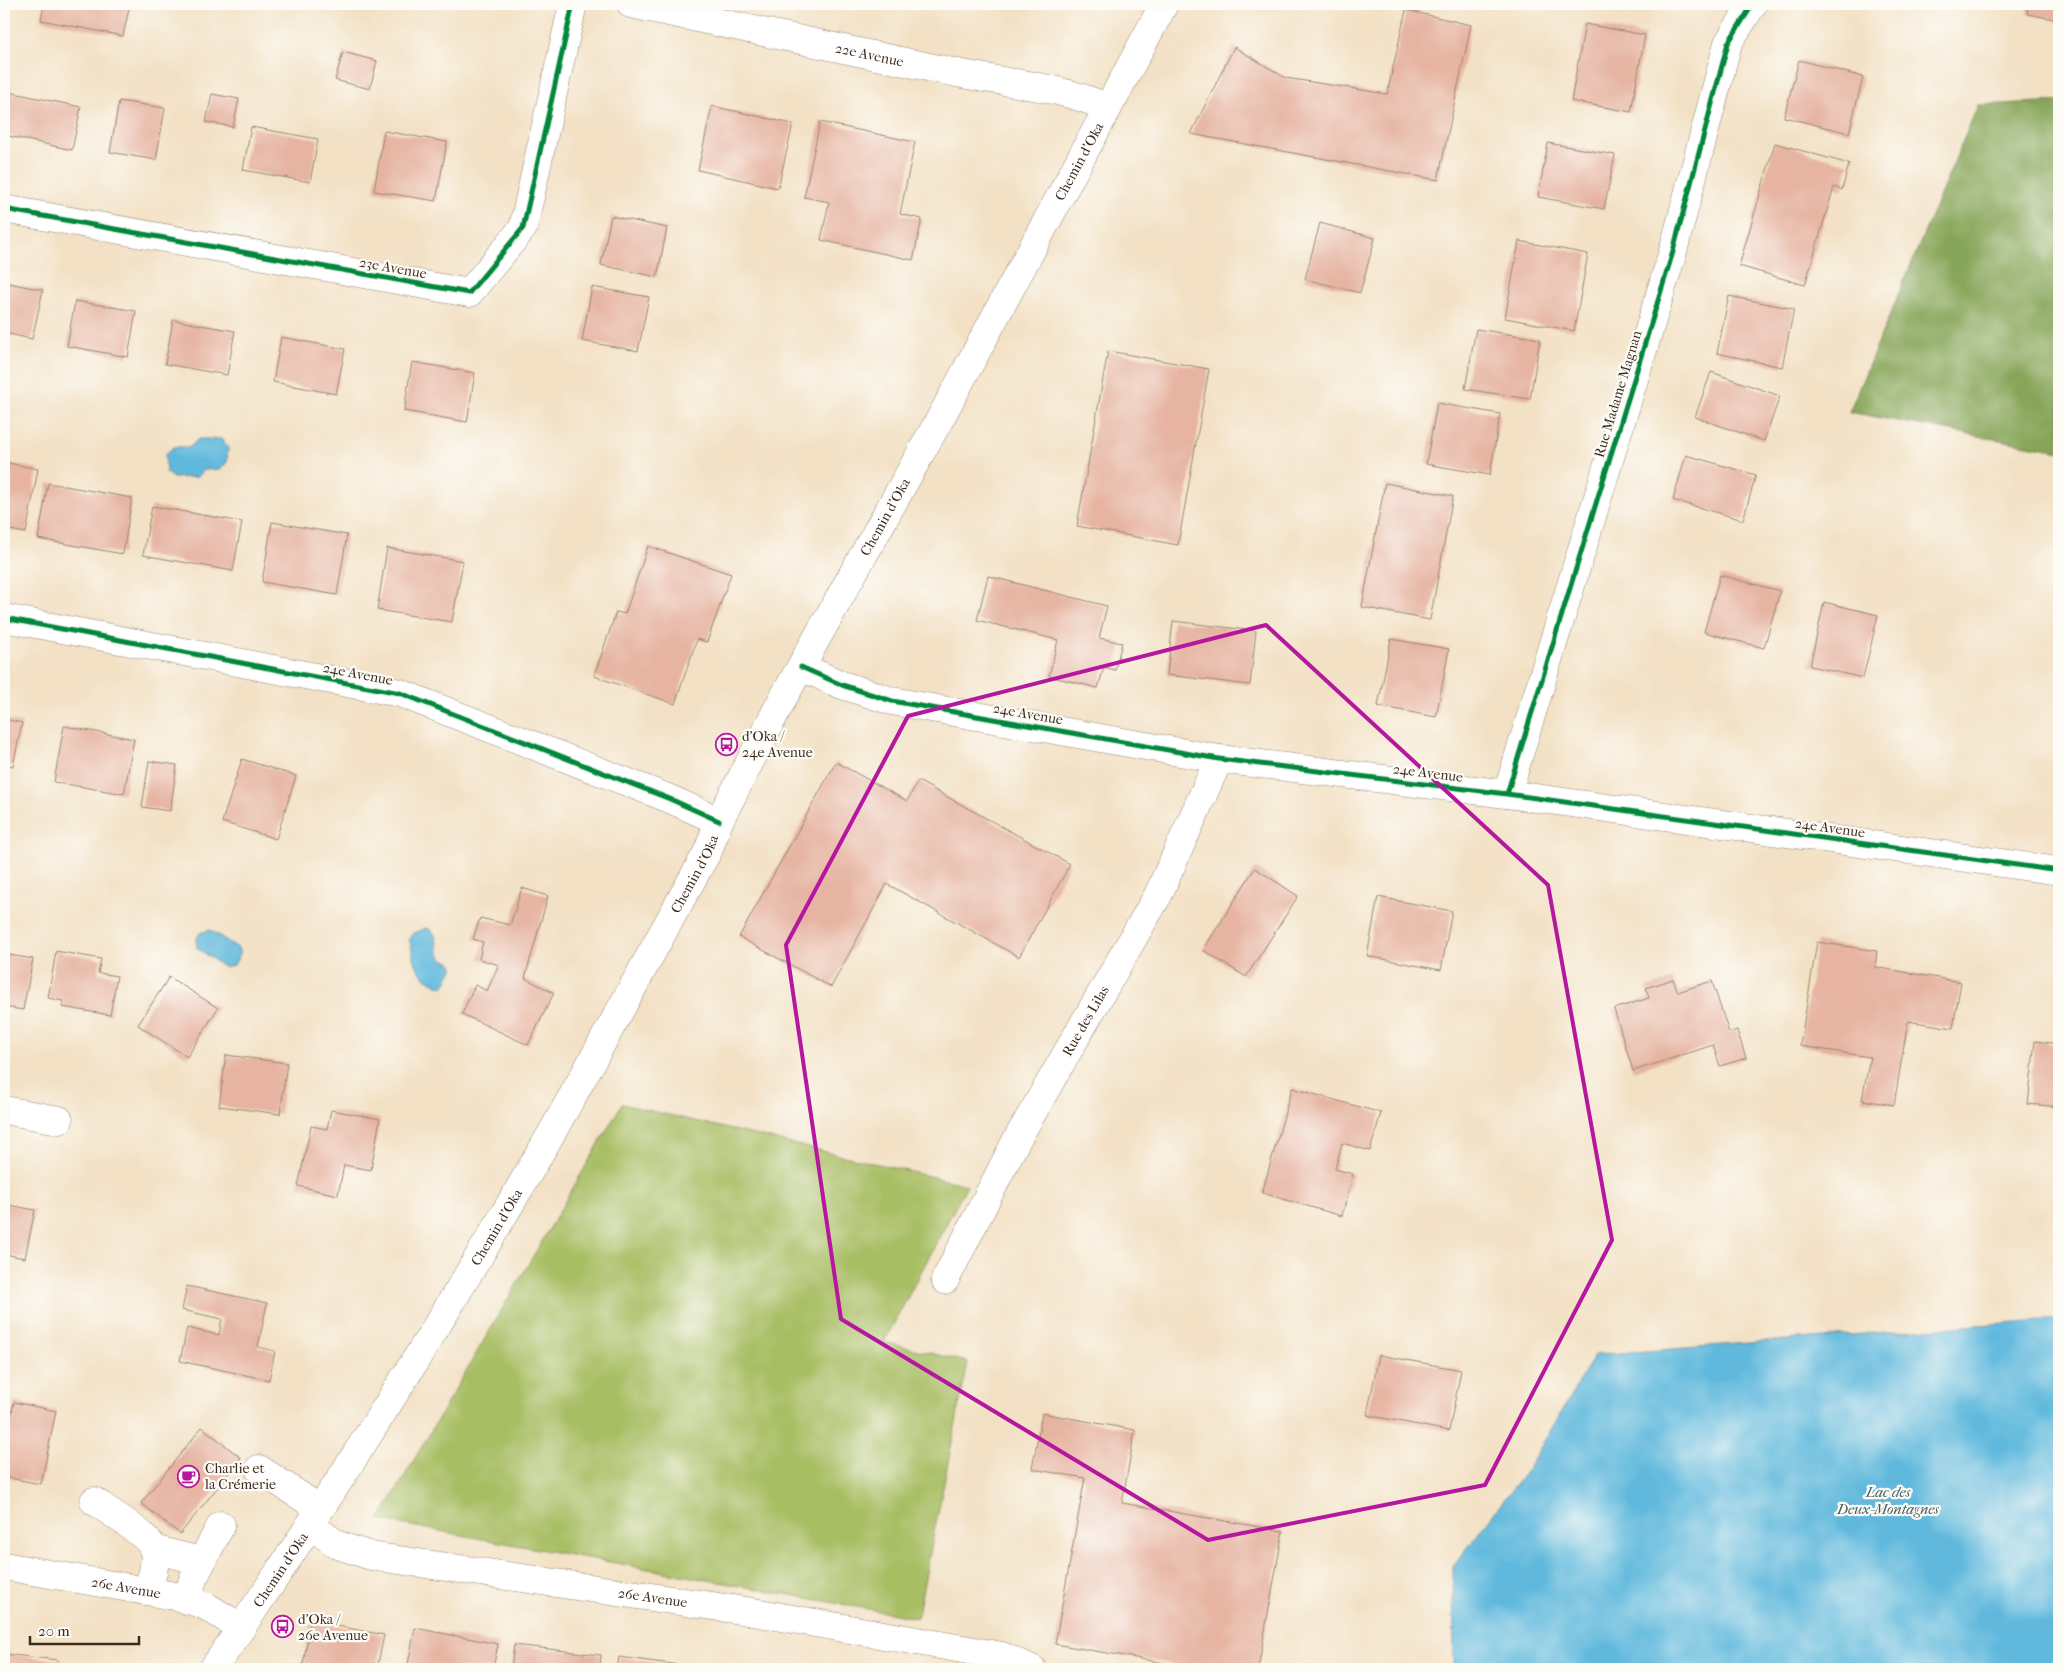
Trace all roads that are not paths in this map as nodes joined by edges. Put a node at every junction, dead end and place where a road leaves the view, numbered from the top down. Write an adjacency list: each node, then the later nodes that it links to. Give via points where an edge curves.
1 (573, 4): 6 (street, 23e Avenue, via 523,228 469,293)
2 (631, 4): 5 (street, 22e Avenue, via 1055,91)
3 (1164, 4): 5 (street, Chemin d'Oka)
4 (1754, 4): 10 (street, Rue Madame Magnan, via 1728,43 1672,255)
5 (1108, 108): 8 (street, Chemin d'Oka)
6 (4, 209)
7 (4, 618): 11 (street, 24e Avenue, via 400,693)
8 (801, 667): 9 (street, 24e Avenue, via 842,685 892,701); 11 (street, Chemin d'Oka)
9 (1219, 759): 10 (street, 24e Avenue); 15 (street, Rue des Lilas, via 1158,894 1016,1141)
10 (1507, 794): 12 (street, 24e Avenue)
11 (719, 821): 18 (street, Chemin d'Oka, via 708,851 546,1142 410,1369)
12 (2059, 871)
13 (4, 1110): 14 (street)
14 (59, 1120)
15 (945, 1280)
16 (259, 1469): 18 (street, 26e Avenue)
17 (94, 1501): 20 (street, via 147,1539)
18 (315, 1517): 25 (street, Chemin d'Oka); 27 (street, 26e Avenue, via 338,1545 371,1556 753,1612 1002,1656)
19 (221, 1525): 21 (street)
20 (154, 1549): 21 (street); 23 (street)
21 (201, 1561): 24 (street)
22 (4, 1566): 23 (street, 26e Avenue)
23 (148, 1591): 24 (street, 26e Avenue)
24 (186, 1600): 25 (street, 26e Avenue, via 215,1612)
25 (240, 1630): 26 (street, Chemin d'Oka)
26 (213, 1669)
27 (1032, 1669)

